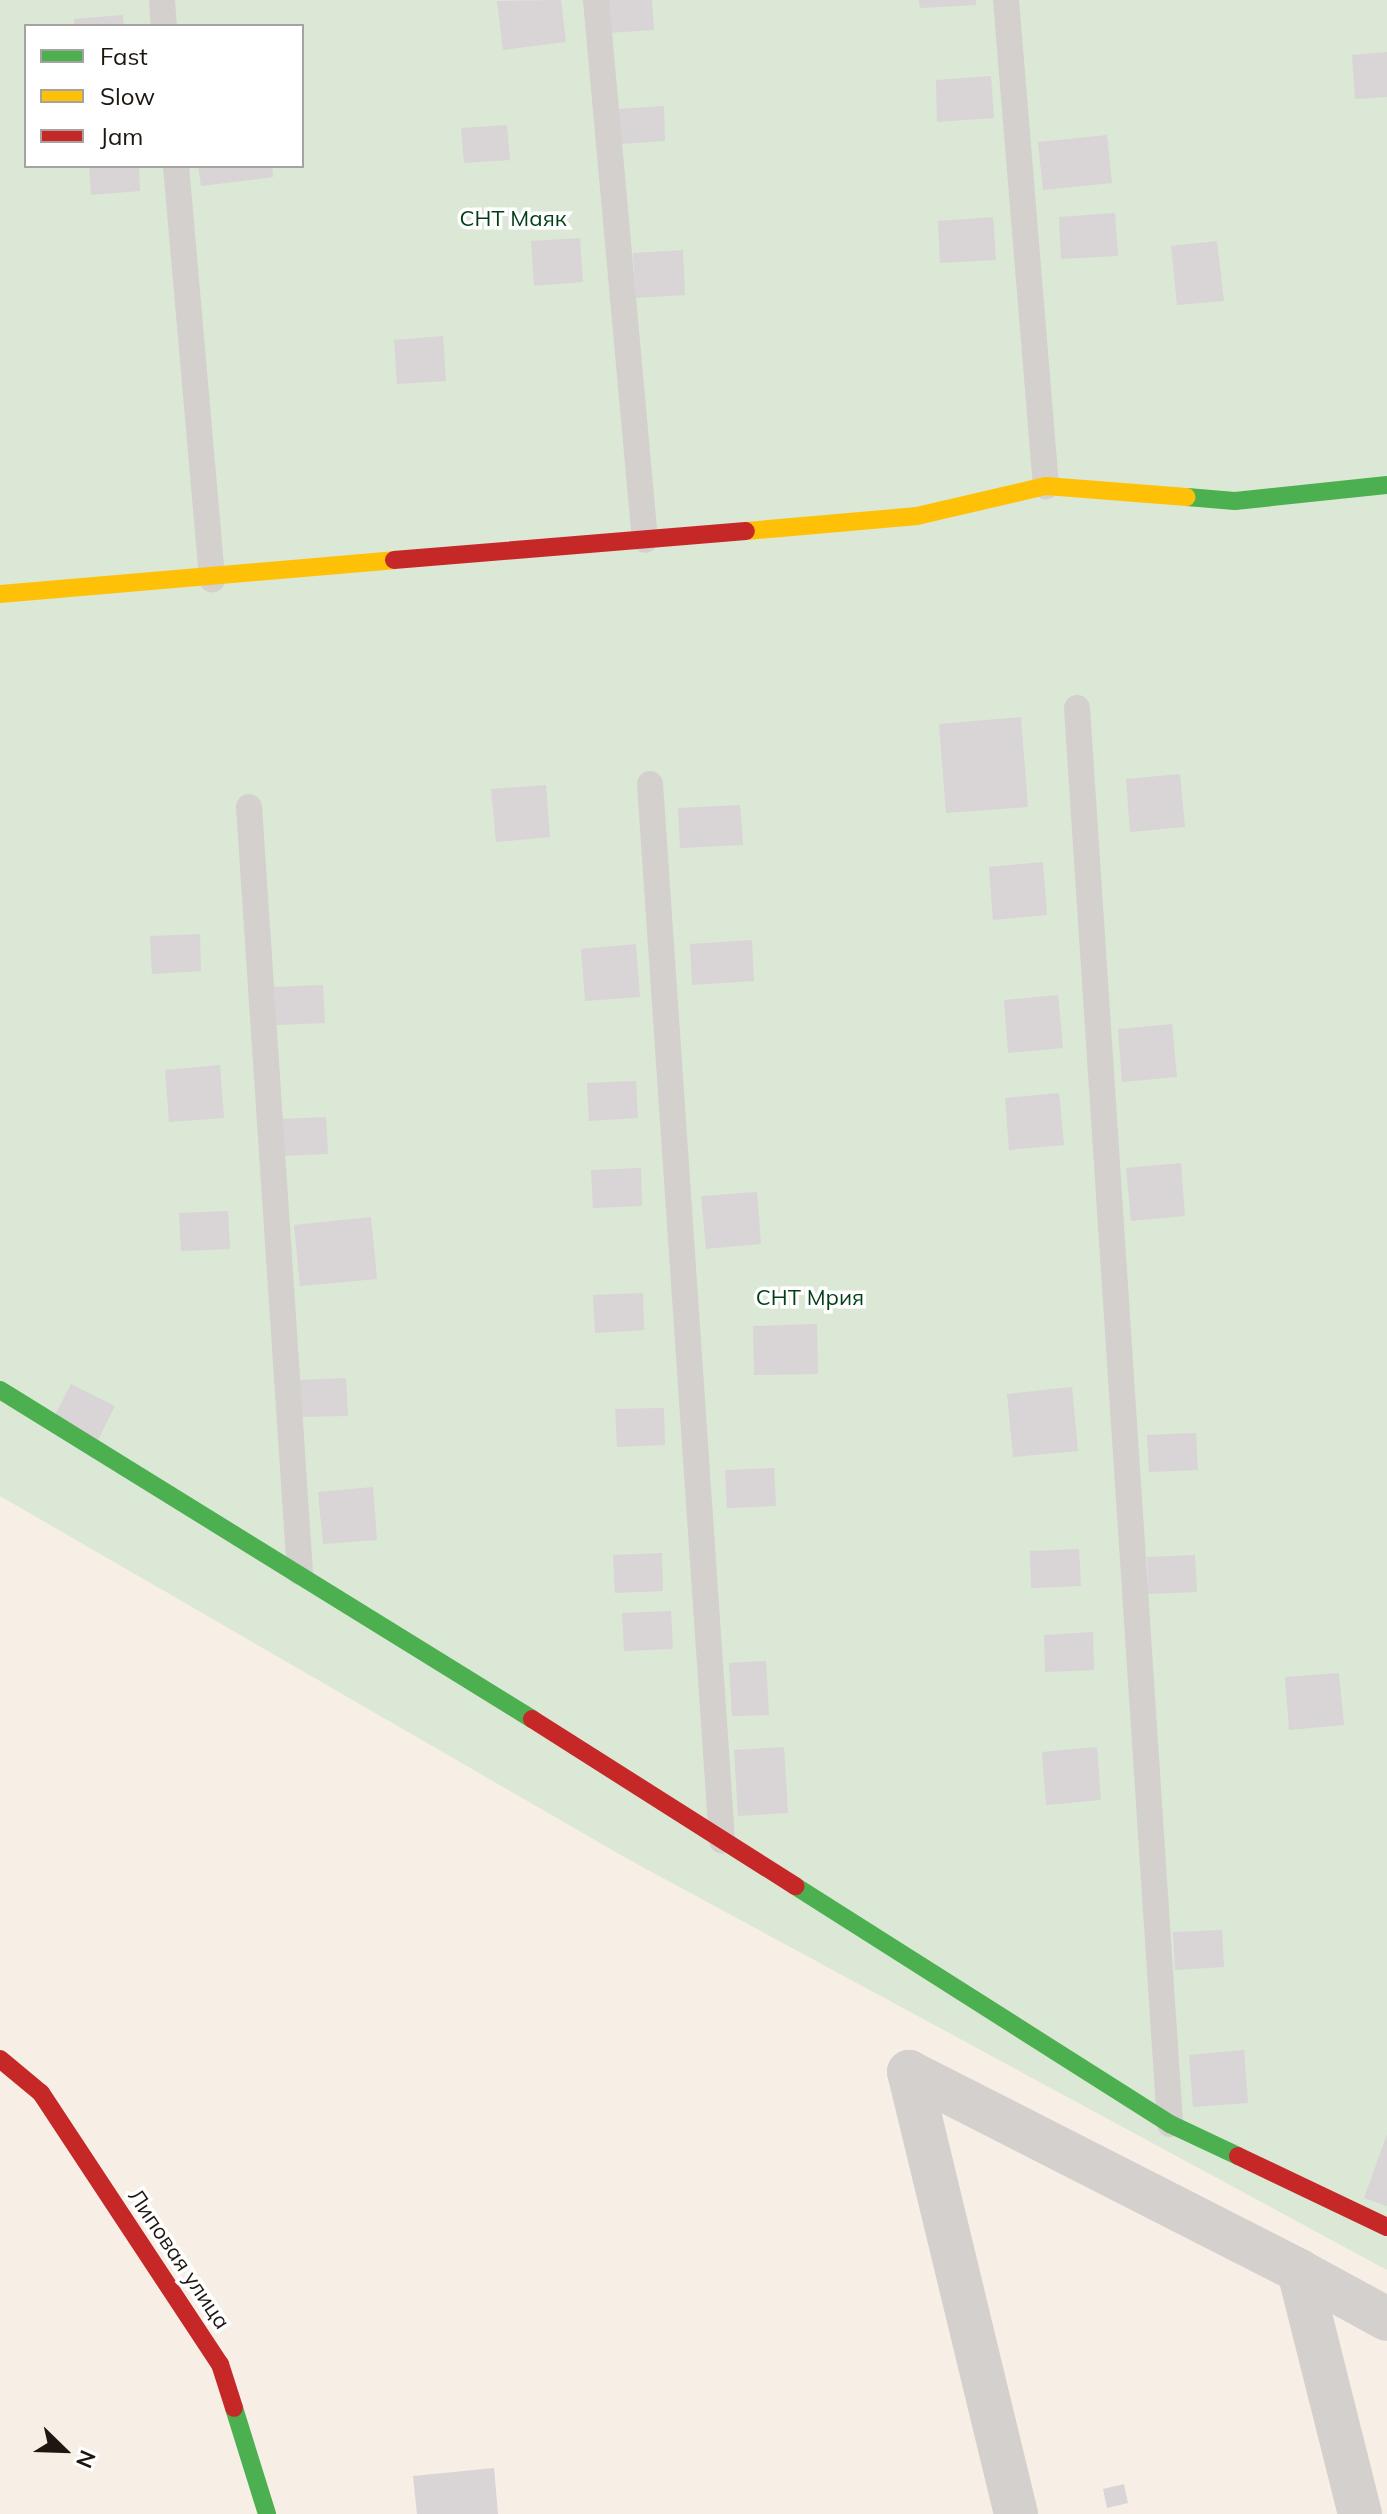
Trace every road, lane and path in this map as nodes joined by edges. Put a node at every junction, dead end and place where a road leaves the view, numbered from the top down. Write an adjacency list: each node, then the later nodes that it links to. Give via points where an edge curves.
1 (162, 0): 4 (lane)
2 (596, 0): 8 (lane)
3 (1006, 0): 7 (lane)
4 (164, 24)
5 (176, 168): 9 (lane)
6 (1387, 485): 7 (street, via 1235,501)
7 (1046, 486): 8 (street, via 917,516)
8 (645, 540): 9 (street)
9 (212, 579): 10 (street)
10 (0, 594)
11 (1077, 708): 18 (lane)
12 (650, 784): 16 (lane)
13 (249, 807): 15 (lane)
14 (0, 1390): 15 (street)
15 (300, 1572): 16 (street)
16 (722, 1841): 18 (street)
17 (0, 2059): 22 (street, Липовая улица, via 41,2093 220,2364)
18 (1170, 2124): 19 (street)
19 (1387, 2227)
20 (1299, 2271): 21 (street); 23 (street, via 909,2072); 24 (street)
21 (1387, 2319)
22 (267, 2514)
23 (1016, 2514)
24 (1360, 2514)

